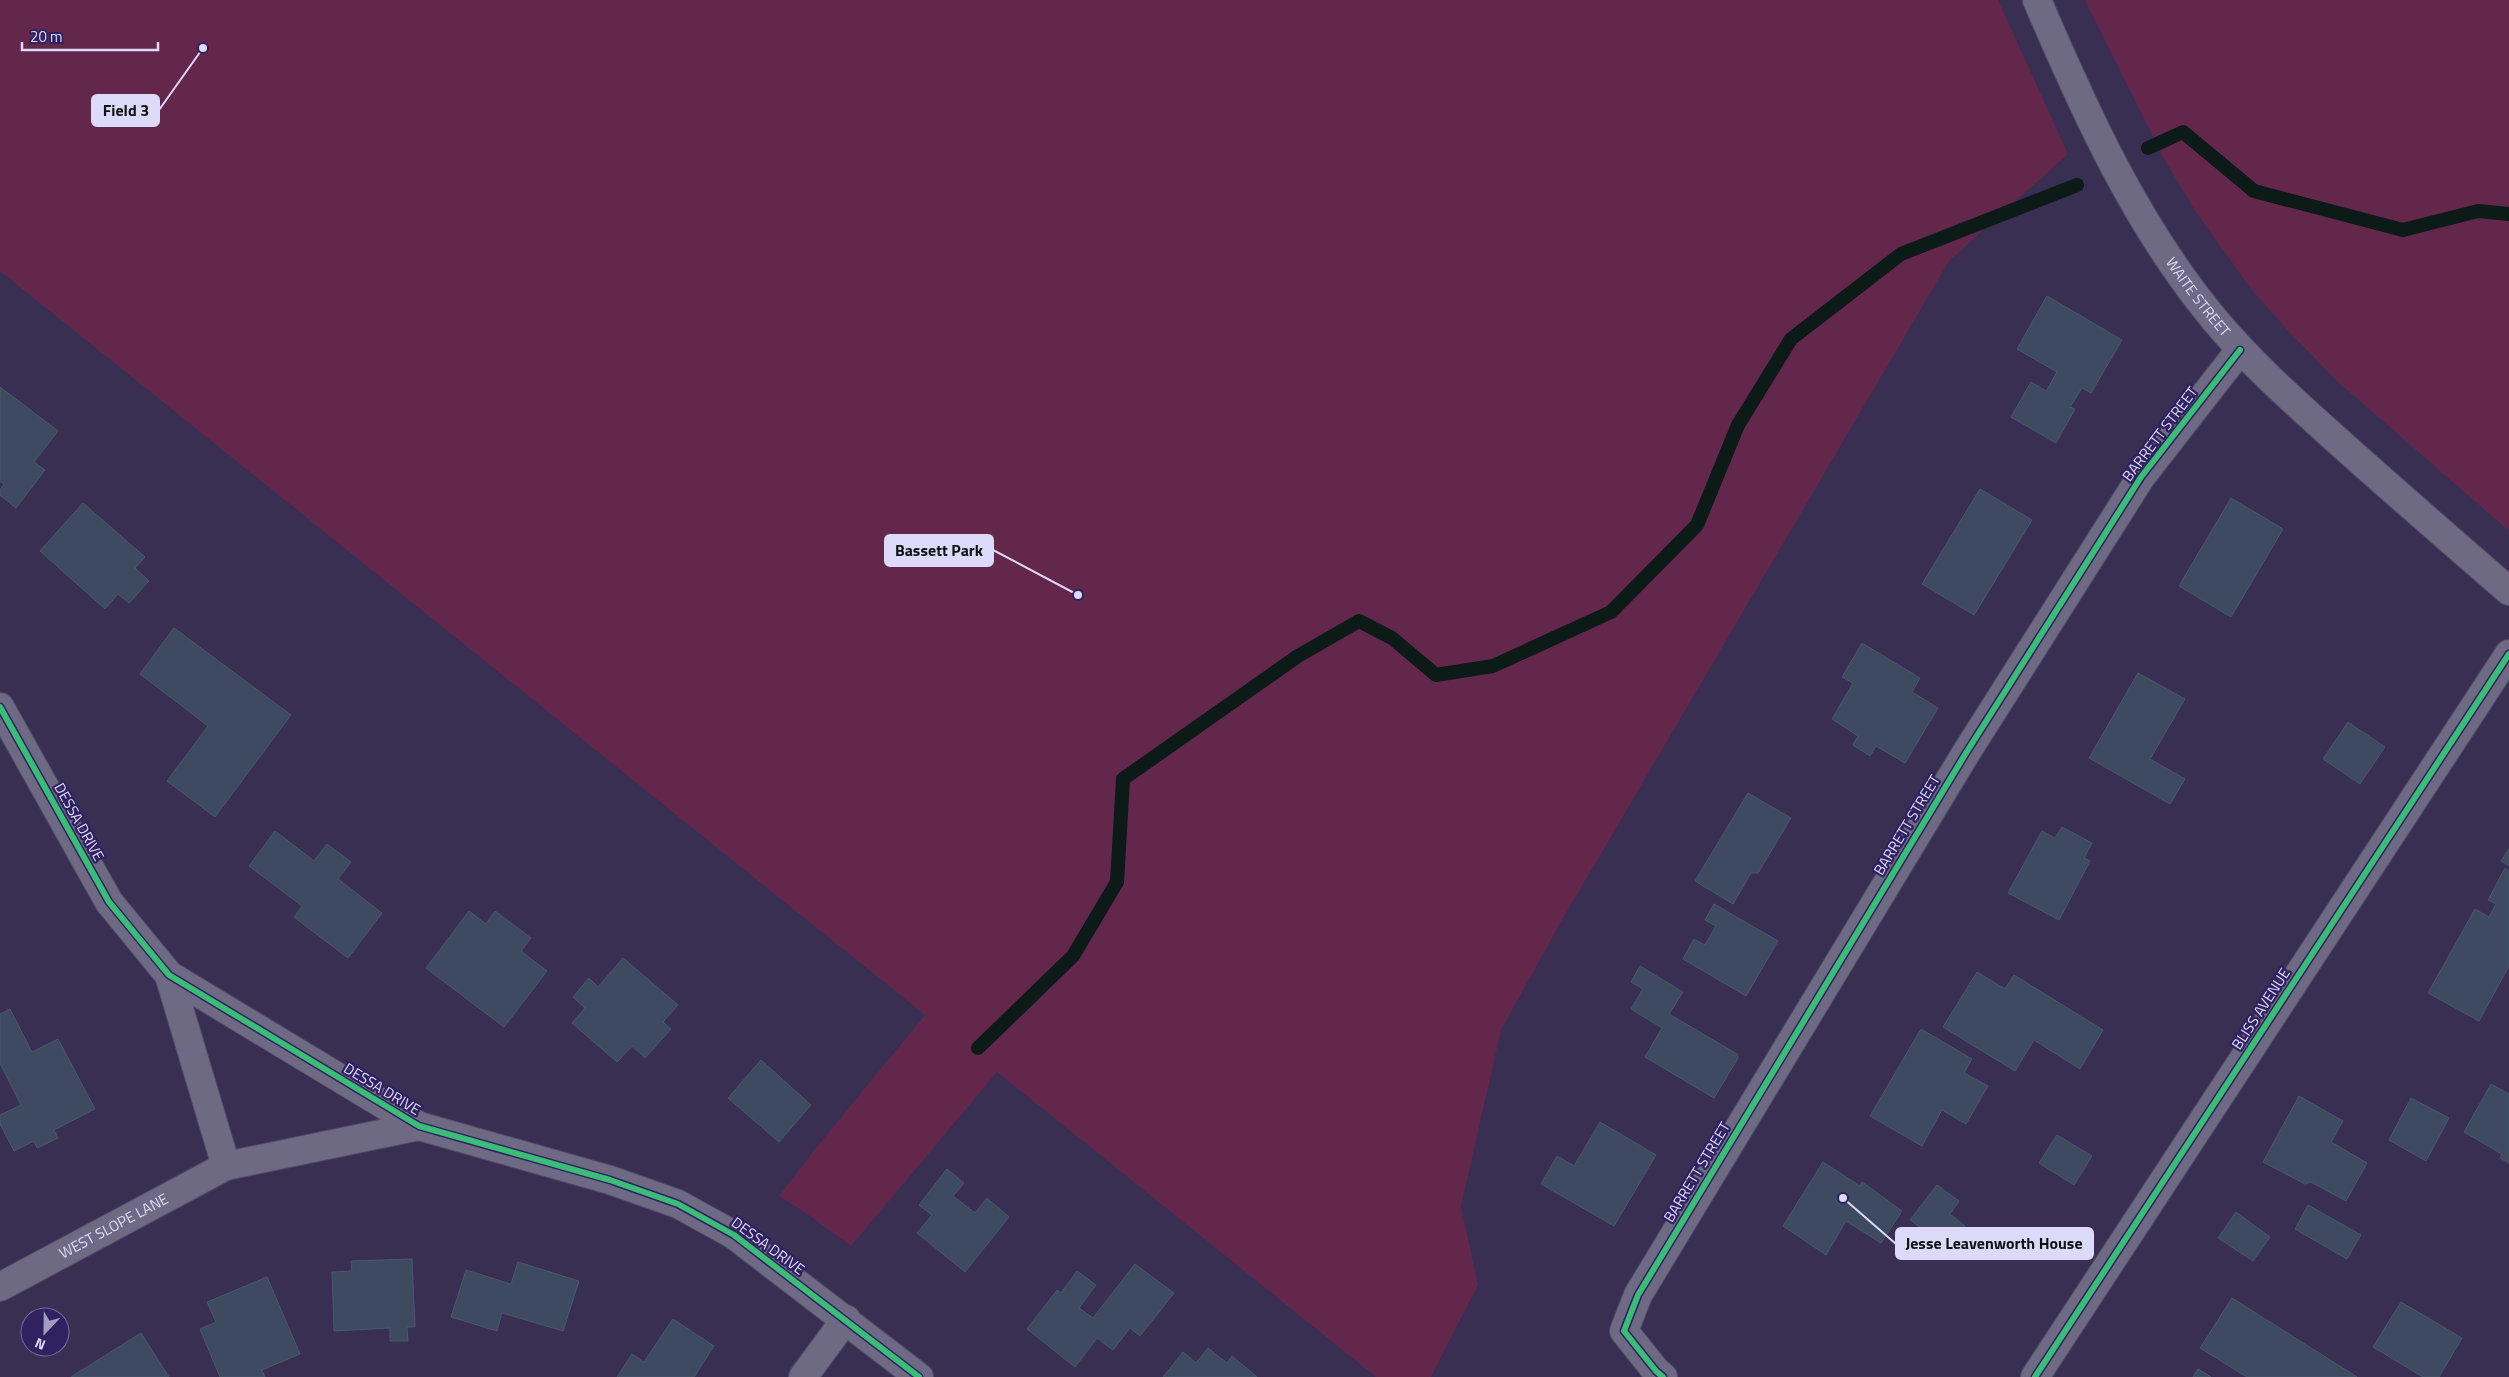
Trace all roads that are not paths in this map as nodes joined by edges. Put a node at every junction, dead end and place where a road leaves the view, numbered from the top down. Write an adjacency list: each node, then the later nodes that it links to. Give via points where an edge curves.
1 (2037, 0): 2 (street, WAITE STREET, via 2114,168 2185,281)
2 (2240, 350): 3 (street, WAITE STREET, via 2362,463); 13 (street, BARRETT STREET, via 2141,477 1966,753 1638,1295 1624,1331)
3 (2509, 591)
4 (2509, 654): 14 (street, BLISS AVENUE)
5 (0, 707): 6 (street, DESSA DRIVE, via 109,902)
6 (169, 975): 7 (street, DESSA DRIVE); 8 (street)
7 (419, 1126): 8 (street, WEST SLOPE LANE); 10 (street, DESSA DRIVE, via 610,1180 678,1204 734,1235)
8 (226, 1166): 9 (street, WEST SLOPE LANE)
9 (0, 1287)
10 (846, 1319): 11 (street); 12 (street, DESSA DRIVE)
11 (803, 1377)
12 (919, 1377)
13 (1663, 1377)
14 (2035, 1377)

